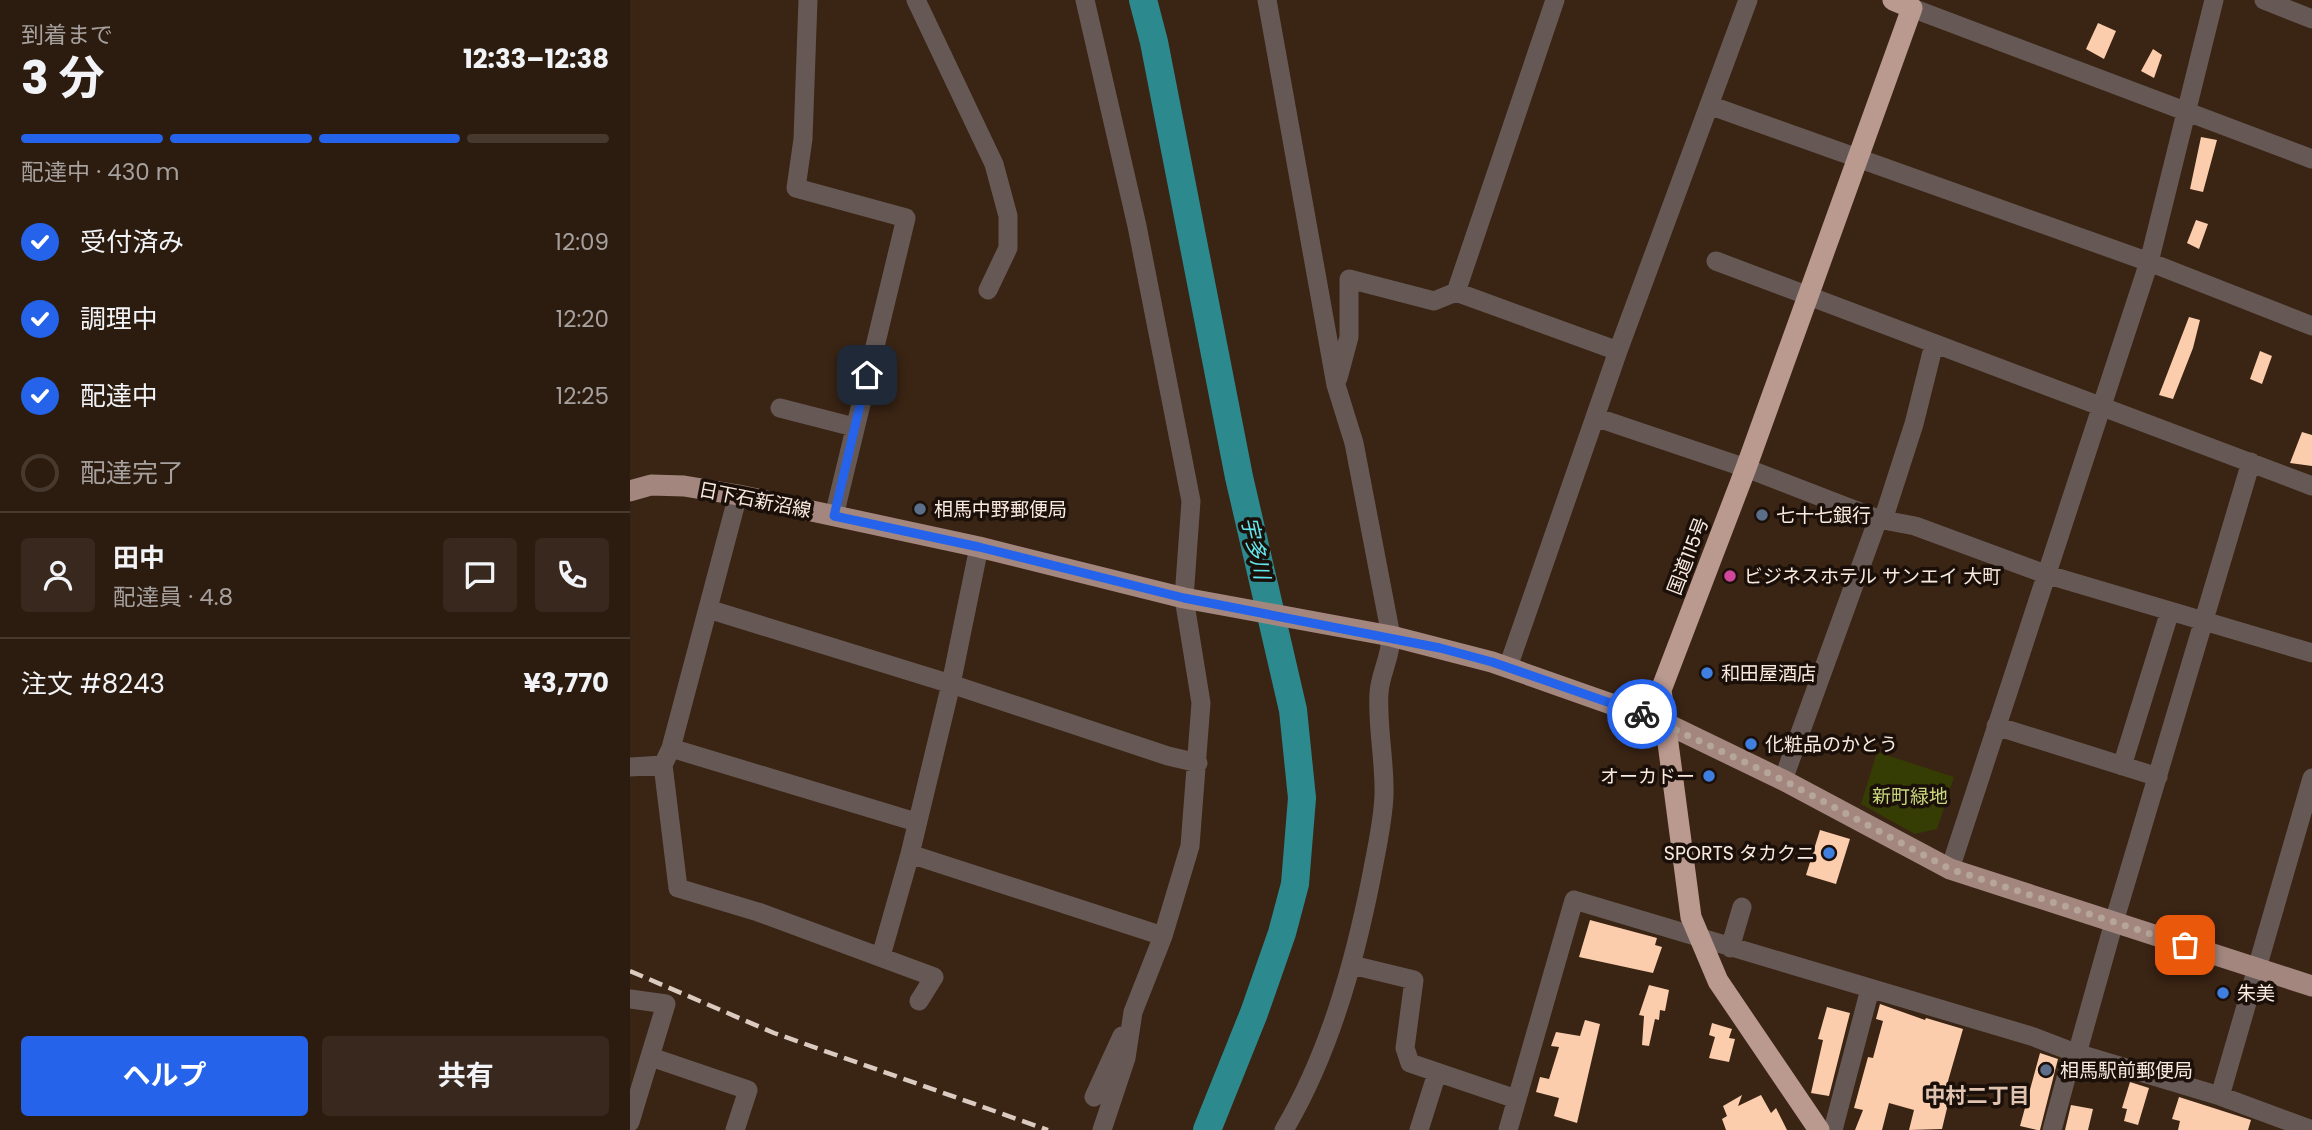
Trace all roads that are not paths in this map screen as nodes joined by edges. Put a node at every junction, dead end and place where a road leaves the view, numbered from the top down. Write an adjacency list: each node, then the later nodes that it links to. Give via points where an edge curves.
1 (808, 0): 27 (street, via 804,126 796,188 906,219)
2 (916, 0): 17 (street, via 994,164 1008,216 1008,248)
3 (1085, 0): 37 (street, via 1137,226 1191,501)
4 (1267, 0): 23 (street)
5 (1555, 0): 18 (street)
6 (1748, 0): 11 (street)
7 (2214, 0): 12 (street)
8 (2264, 0): 10 (street)
9 (1903, 4): 12 (street); 13 (highway, 国道115号)
10 (2312, 19)
11 (1709, 105): 13 (street); 22 (street)
12 (2188, 112): 14 (street); 16 (street)
13 (1858, 158): 16 (street); 19 (highway, 国道115号)
14 (2312, 159)
15 (1716, 261): 19 (street)
16 (2149, 262): 20 (street); 24 (street)
17 (988, 290)
18 (1456, 292): 22 (street); 23 (street, via 1434,301 1349,279 1349,337)
19 (1808, 296): 21 (street); 29 (highway, 国道115号)
20 (2312, 326)
21 (1934, 344): 24 (street); 34 (street, via 1914,424)
22 (1618, 351): 26 (street)
23 (1336, 385): 41 (street, via 1354,443)
24 (2101, 406): 28 (street); 36 (street)
25 (780, 408): 27 (street)
26 (1595, 417): 29 (street); 43 (street)
27 (854, 427): 33 (street)
28 (2251, 462): 30 (street); 40 (street)
29 (1745, 468): 34 (street); 45 (highway, 国道115号, via 1661,690)
30 (2312, 486)
31 (630, 491): 32 (main road, 日下石新沼線, via 651,485 684,486)
32 (738, 495): 33 (main road, 日下石新沼線); 38 (street)
33 (834, 516): 35 (main road, 日下石新沼線)
34 (1880, 520): 36 (street, via 1915,526); 53 (street)
35 (979, 547): 37 (main road, 日下石新沼線); 44 (street)
36 (2045, 574): 39 (street); 46 (street)
37 (1194, 600): 41 (main road, 日下石新沼線); 48 (street, via 1201,703)
38 (708, 609): 44 (street); 47 (street)
39 (2170, 611): 40 (street); 49 (street)
40 (2205, 621): 42 (street); 51 (street)
41 (1386, 636): 43 (main road, 日下石新沼線); 63 (street, via 1391,652 1378,691 1384,794)
42 (2312, 653)
43 (1508, 667): 45 (main road, 日下石新沼線)
44 (951, 684): 48 (street); 54 (street)
45 (1665, 723): 53 (main road, 日下石新沼線); 60 (highway, 国道115号, via 1691,917)
46 (1996, 726): 49 (street); 56 (street)
47 (667, 757): 50 (street); 54 (street); 62 (street, via 678,888)
48 (1198, 763): 59 (street, via 1190,846)
49 (2122, 766): 51 (street)
50 (630, 767)
51 (2158, 777): 58 (street)
52 (2312, 778): 64 (street)
53 (1783, 780): 56 (main road, 日下石新沼線)
54 (916, 822): 55 (street)
55 (910, 854): 59 (street); 62 (street)
56 (1950, 869): 58 (main road, 日下石新沼線)
57 (1742, 907): 61 (street)
58 (2113, 922): 64 (main road, 日下石新沼線); 70 (street)
59 (1163, 936): 69 (street)
60 (1700, 936): 61 (street); 75 (street, via 1574,900); 82 (highway, 国道115号, via 1718,981)
61 (1730, 948): 66 (street)
62 (881, 956): 68 (street, via 934,977)
63 (1352, 965): 72 (street, via 1414,981 1405,1048 1410,1063); 77 (street, via 1307,1088)
64 (2257, 968): 65 (main road, 日下石新沼線); 73 (street)
65 (2312, 986)
66 (1870, 989): 70 (street); 83 (street)
67 (630, 999): 71 (street, via 666,1004)
68 (919, 1001)
69 (1133, 1012): 74 (street); 79 (street, via 1126,1058)
70 (2075, 1053): 73 (street); 84 (street)
71 (651, 1056): 76 (street); 78 (street, via 748,1090)
72 (1437, 1073): 75 (street); 80 (street)
73 (2220, 1096): 85 (street)
74 (1094, 1097)
75 (1516, 1099): 81 (street)
76 (630, 1122)
77 (1285, 1129)
78 (735, 1130)
79 (1102, 1130)
80 (1419, 1130)
81 (1508, 1130)
82 (1819, 1130)
83 (1833, 1130)
84 (2052, 1130)
85 (2312, 1130)

